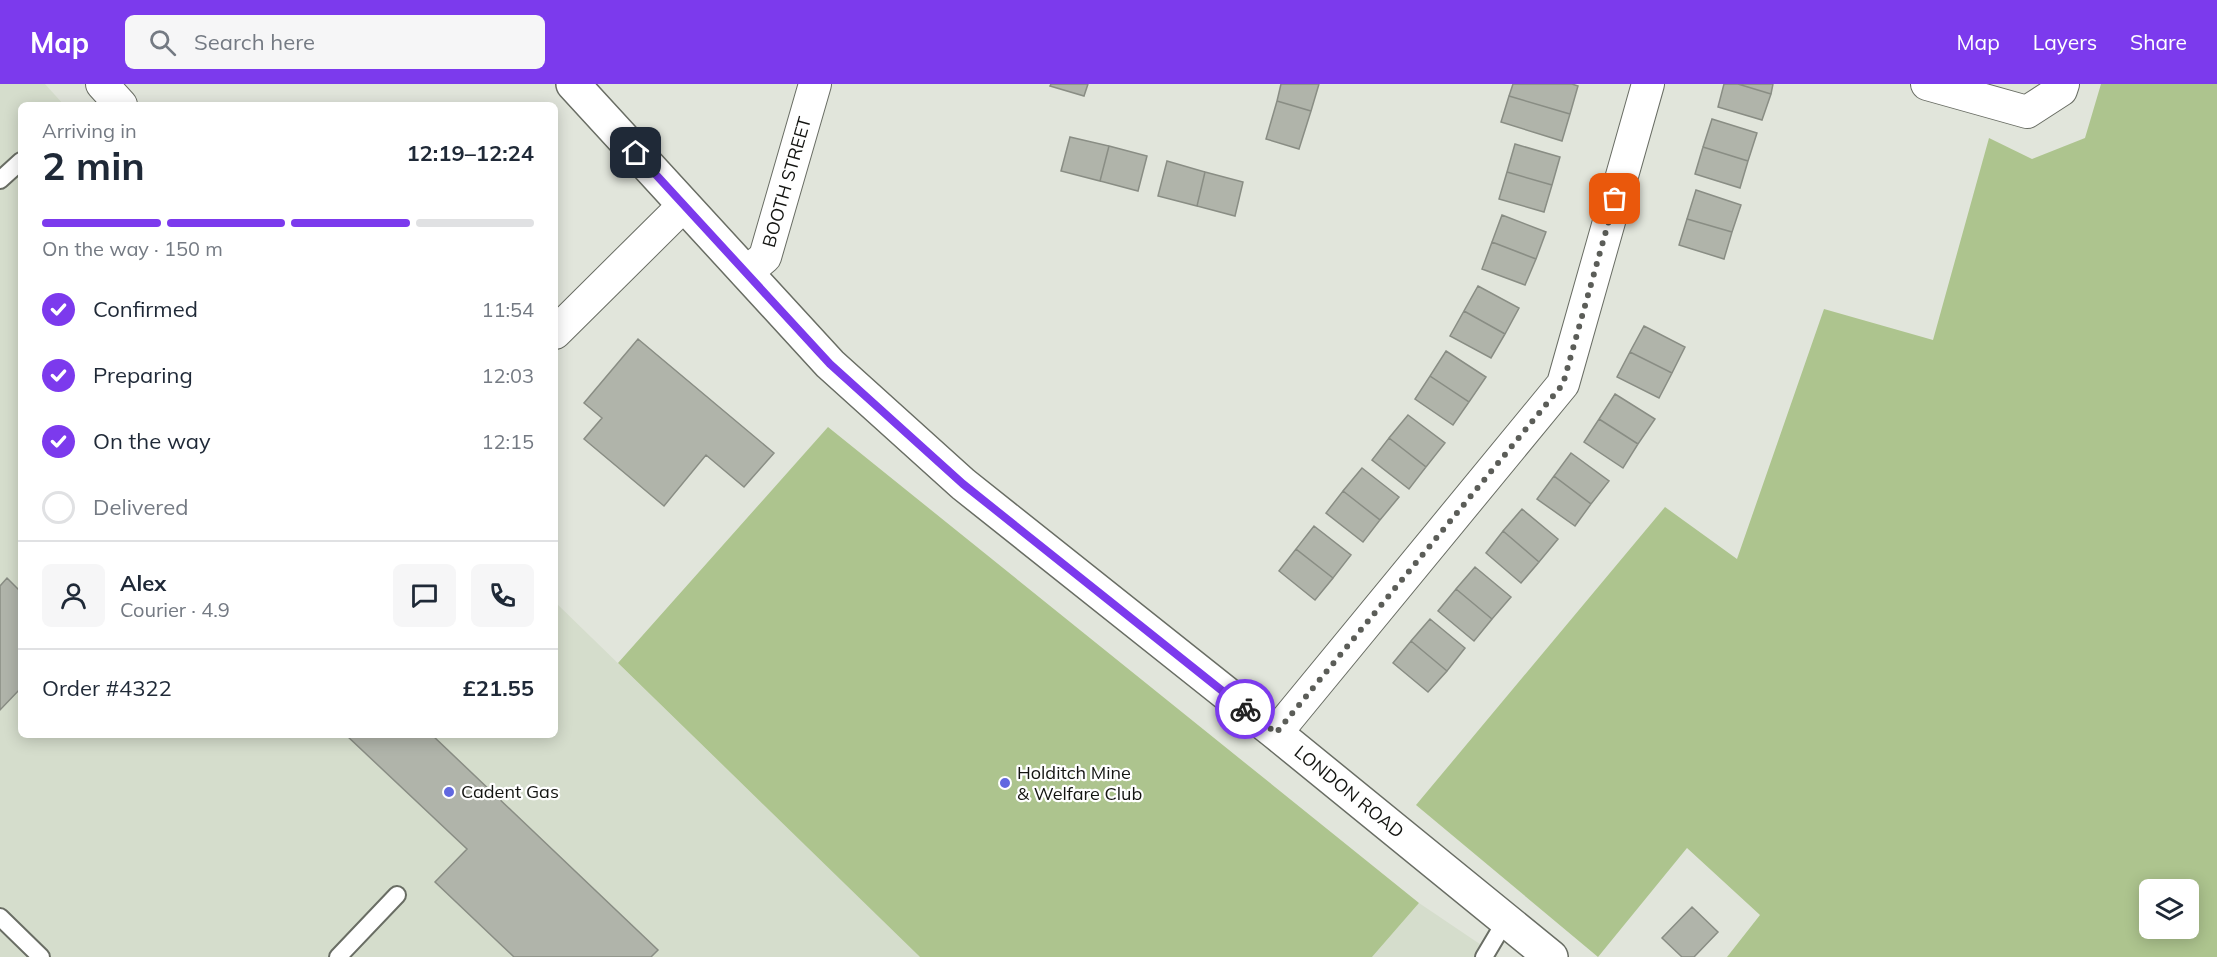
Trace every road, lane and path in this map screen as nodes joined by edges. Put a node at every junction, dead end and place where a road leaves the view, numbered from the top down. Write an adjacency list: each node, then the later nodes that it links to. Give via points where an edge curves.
1 (573, 84): 8 (main road, LONDON ROAD)
2 (815, 84): 9 (street, BOOTH STREET, via 765,257)
3 (1648, 84): 11 (street, via 1563,384)
4 (1927, 84): 5 (street, via 2027,112 2061,90)
5 (2063, 84)
6 (18, 164): 7 (lane)
7 (0, 180)
8 (684, 205): 9 (main road, LONDON ROAD); 10 (street)
9 (746, 273): 11 (main road, LONDON ROAD, via 830,364 963,484)
10 (558, 330)
11 (1276, 733): 14 (main road, LONDON ROAD)
12 (397, 895): 16 (lane)
13 (0, 918): 15 (lane)
14 (1506, 920): 17 (lane); 18 (main road, LONDON ROAD)
15 (41, 957)
16 (338, 957)
17 (1484, 957)
18 (1551, 957)

